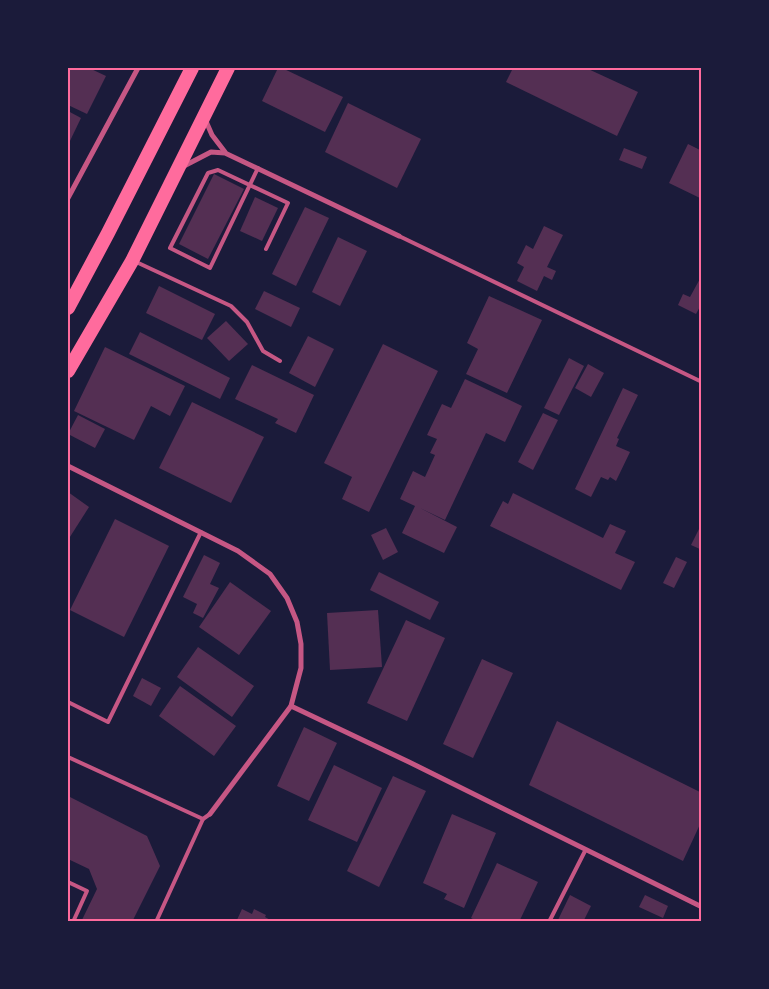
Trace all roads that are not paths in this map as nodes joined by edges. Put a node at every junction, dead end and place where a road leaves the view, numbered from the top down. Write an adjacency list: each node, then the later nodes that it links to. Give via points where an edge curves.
1 (138, 68): 9 (street)
2 (192, 68): 13 (highway)
3 (228, 68): 4 (highway)
4 (204, 115): 5 (street, via 212,135); 6 (highway)
5 (226, 153): 6 (street, via 212,152); 7 (street)
6 (179, 168): 12 (highway)
7 (258, 168): 8 (lane); 10 (street)
8 (250, 184): 8 (lane, via 210,268 170,248 208,174 218,170); 11 (lane, via 288,203)
9 (68, 198)
10 (399, 236): 16 (lane)
11 (266, 249)
12 (132, 260): 14 (lane, via 231,306 247,322 263,351); 15 (highway)
13 (68, 308)
14 (280, 361)
15 (68, 371)
16 (702, 382)
17 (68, 466): 18 (street)
18 (201, 532): 19 (lane, via 108,722); 20 (street, via 238,551 270,574 287,598 297,622 301,644 301,668)
19 (68, 702)
20 (291, 706): 22 (street); 24 (street)
21 (68, 757): 23 (lane)
22 (210, 814): 23 (lane)
23 (203, 819): 28 (lane)
24 (585, 851): 26 (street); 29 (lane)
25 (68, 882): 27 (lane, via 87,891)
26 (702, 908)
27 (73, 922)
28 (156, 922)
29 (549, 922)

